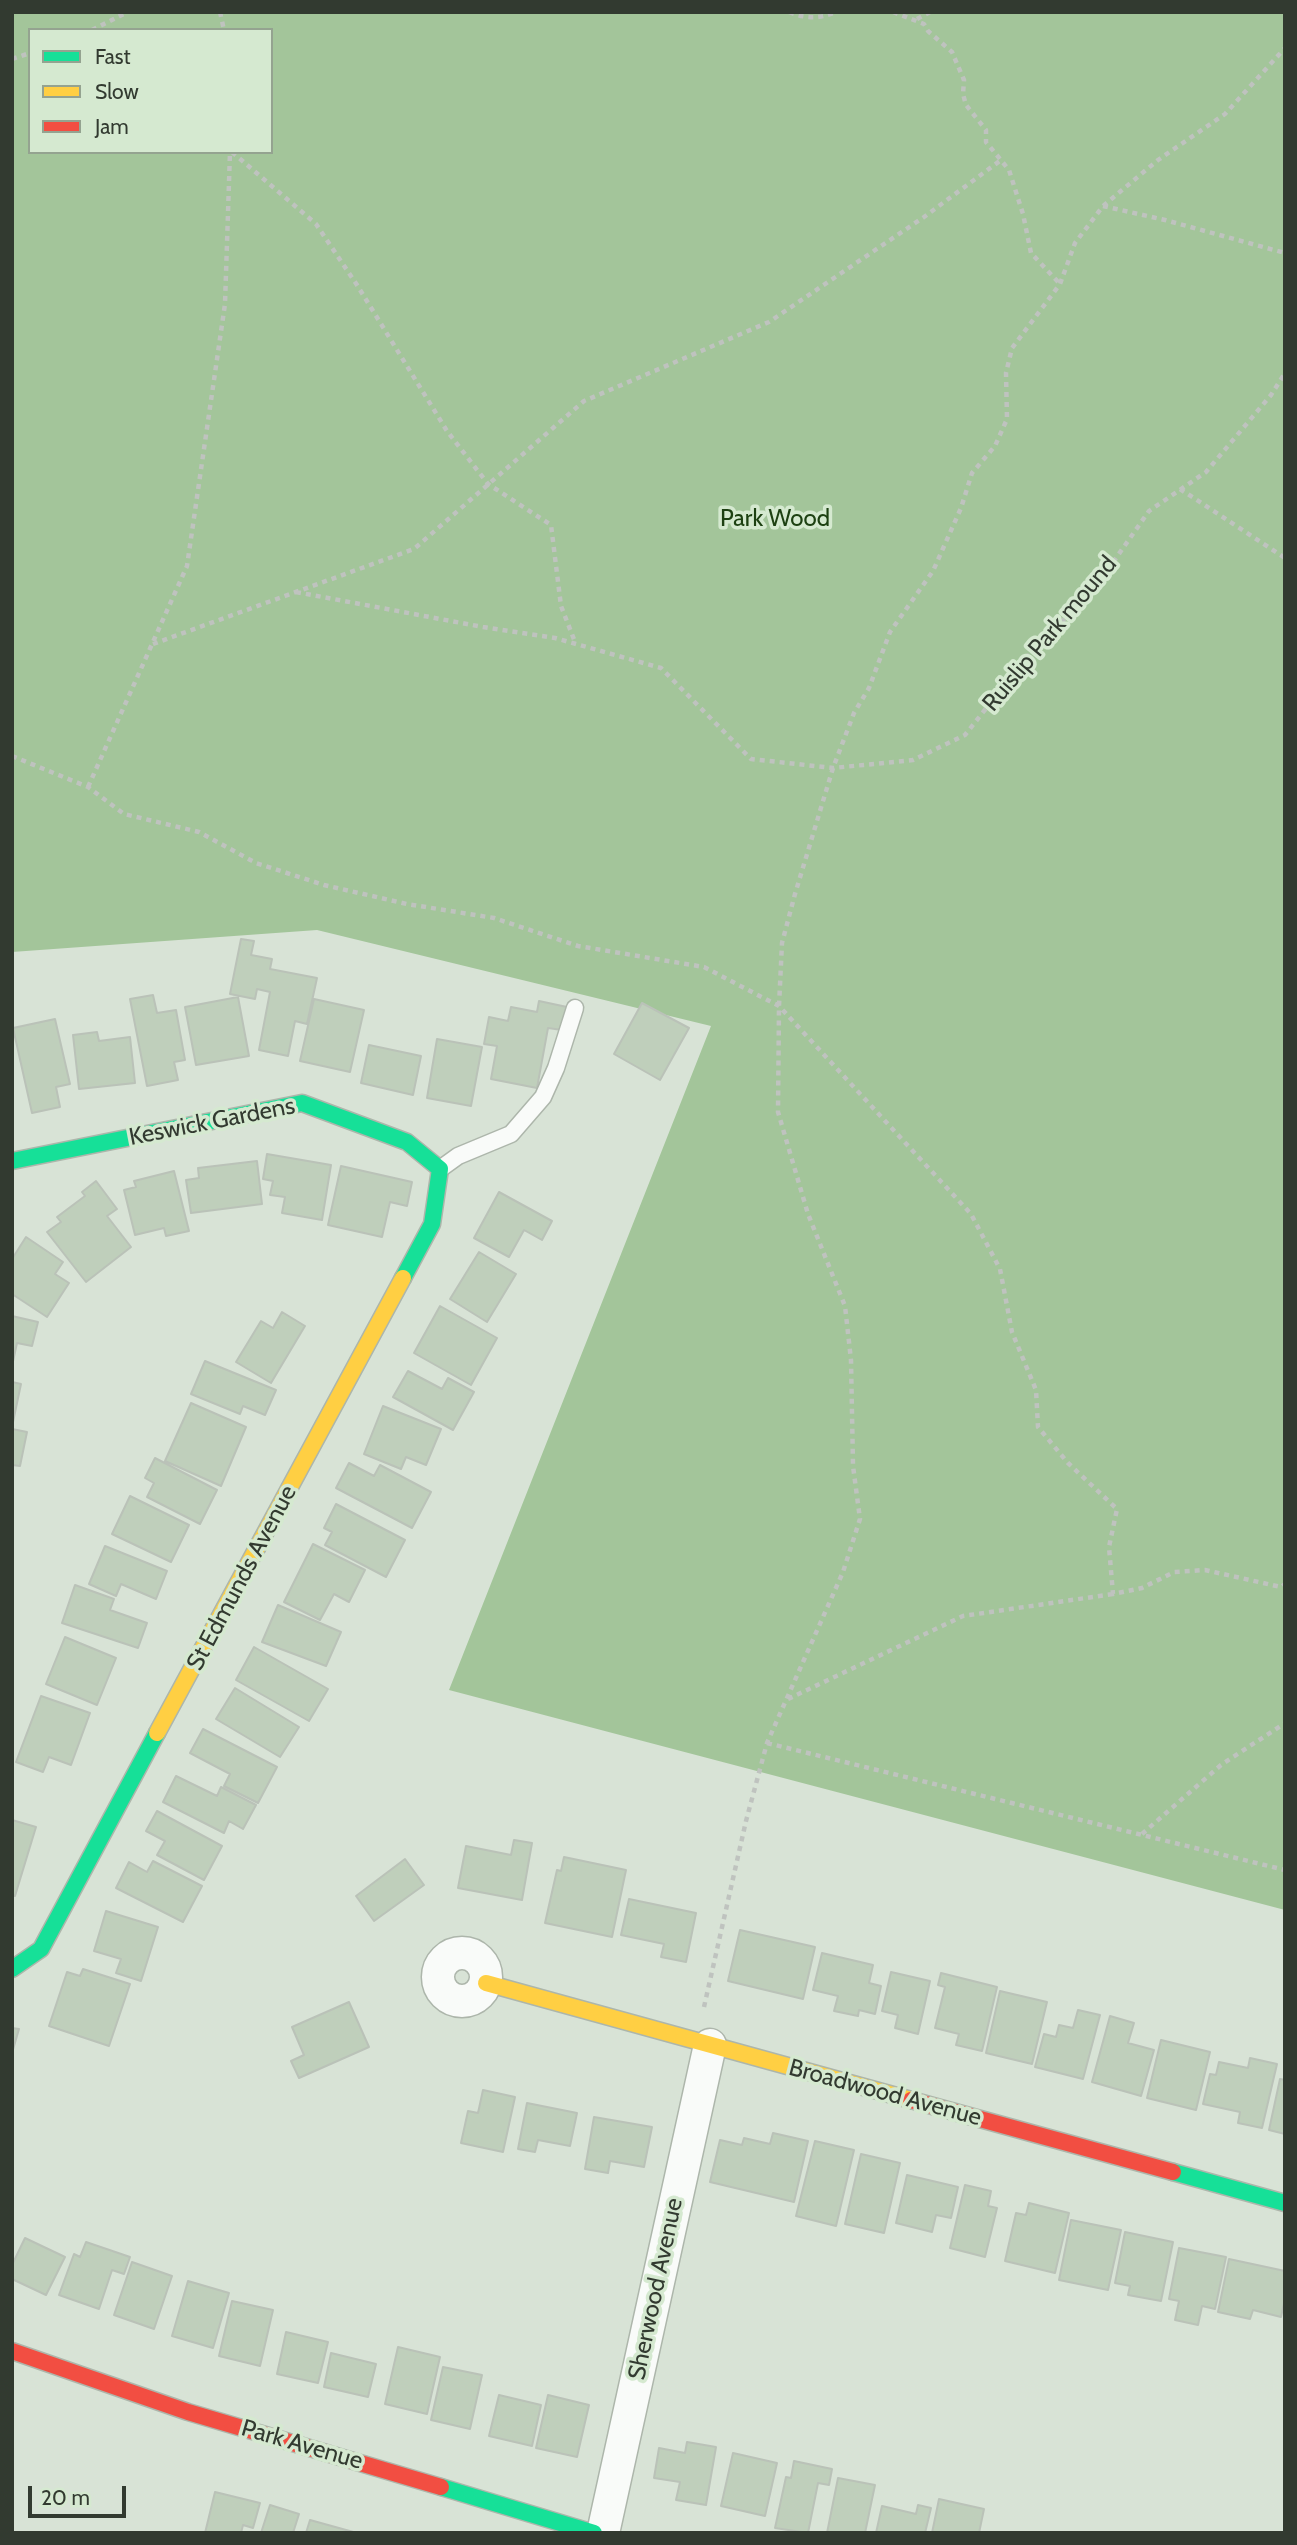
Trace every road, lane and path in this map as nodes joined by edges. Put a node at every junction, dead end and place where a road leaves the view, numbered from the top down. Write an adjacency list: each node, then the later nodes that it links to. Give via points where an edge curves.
1 (128, 12): 7 (path)
2 (789, 12): 3 (path, via 808,18)
3 (836, 12)
4 (893, 12): 6 (path)
5 (930, 12): 6 (path)
6 (916, 20): 11 (path, via 952,52 964,80 967,105)
7 (96, 28)
8 (1285, 48): 12 (path, via 1225,114 1158,160)
9 (231, 154): 21 (path, via 225,304 187,566)
10 (233, 154): 16 (path, via 316,224 446,431)
11 (1001, 160): 14 (path, via 1009,170 1031,253); 16 (path, via 769,322 584,401)
12 (1104, 206): 13 (path); 14 (path, via 1075,243)
13 (1285, 253)
14 (1060, 284): 23 (path, via 1012,348 1006,373 1007,419 995,446 972,473 933,571 890,632)
15 (1285, 373): 17 (path, Ruislip Park mound, via 1206,472)
16 (488, 484): 19 (path, via 414,549); 20 (path, via 551,525 561,606)
17 (1180, 489): 18 (path); 23 (path, Ruislip Park mound, via 1149,511 1095,588 1026,658 965,736 912,760)
18 (1285, 558)
19 (296, 592): 20 (path, Ruislip Park mound); 21 (path)
20 (576, 643): 23 (path, Ruislip Park mound, via 661,668 751,760)
21 (153, 644): 24 (path)
22 (12, 756): 24 (path)
23 (834, 768): 25 (path, via 782,943)
24 (89, 787): 25 (path, via 124,814 198,831 256,863 324,885 494,918 578,946 705,967)
25 (779, 1006): 30 (path, via 971,1214 1000,1269 1012,1332 1036,1390 1038,1427 1117,1509 1110,1546); 31 (path, via 778,1112 808,1214 845,1306 860,1519 843,1572)
26 (575, 1008): 28 (lane, via 543,1097 511,1134 458,1156)
27 (12, 1161): 28 (street, Keswick Gardens, via 302,1103 407,1142)
28 (440, 1169): 36 (street, St Edmunds Avenue, via 432,1224 41,1950)
29 (1285, 1584): 30 (path, via 1205,1570 1174,1572 1142,1588)
30 (1112, 1594): 31 (path, via 963,1616)
31 (787, 1699): 33 (path)
32 (1285, 1723): 34 (path, via 1221,1765)
33 (767, 1743): 34 (path); 38 (path, via 746,1821)
34 (1141, 1834): 35 (path)
35 (1285, 1870)
36 (12, 1969)
37 (486, 1983): 38 (street, Broadwood Avenue)
38 (703, 2043): 39 (street, Broadwood Avenue); 42 (street, Sherwood Avenue)
39 (1285, 2203)
40 (12, 2351): 41 (street, Park Avenue, via 188,2412)
41 (594, 2533)
42 (603, 2533)

